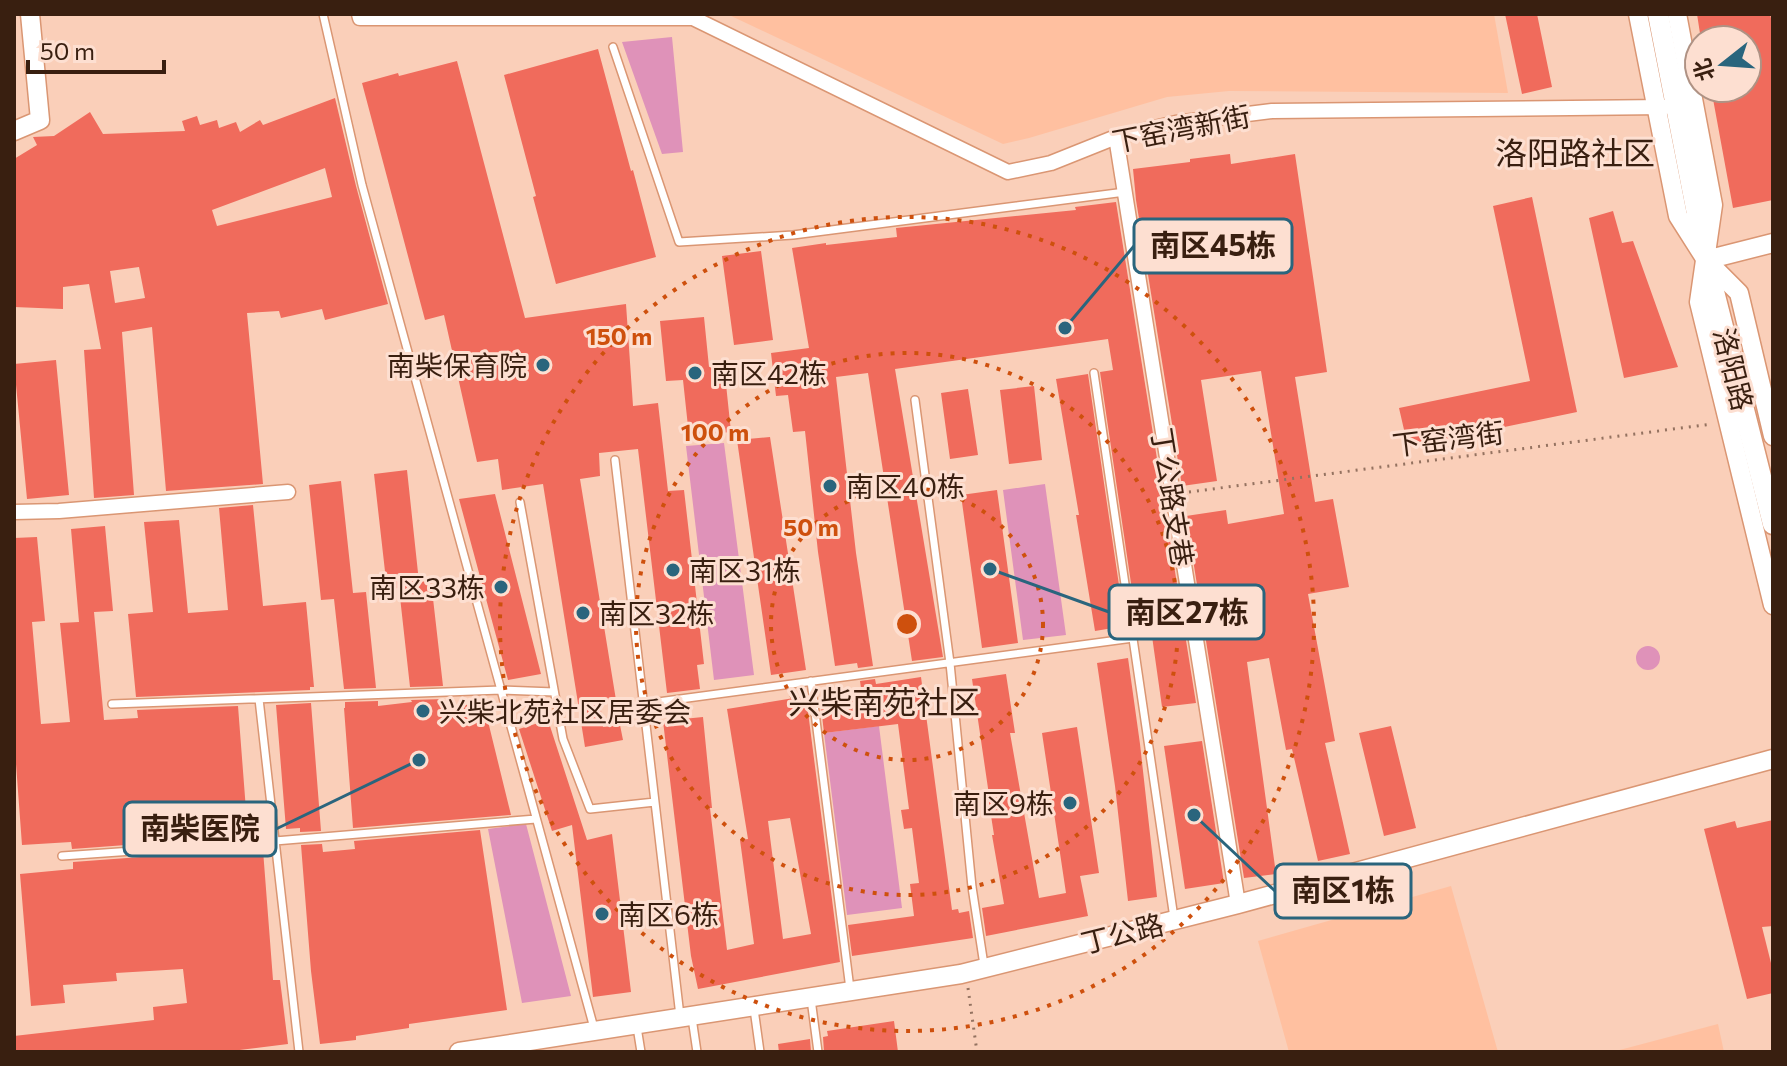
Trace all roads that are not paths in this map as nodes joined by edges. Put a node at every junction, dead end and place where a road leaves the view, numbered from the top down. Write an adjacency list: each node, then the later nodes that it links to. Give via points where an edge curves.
1 (30, 14): 11 (street, via 40,120)
2 (323, 14): 28 (lane, via 362,185)
3 (359, 14): 8 (street)
4 (1638, 14): 10 (street, 洛阳路)
5 (1647, 14): 10 (main road, 洛阳路)
6 (1658, 14): 15 (main road, 洛阳路)
7 (1677, 14): 15 (street, 洛阳路, via 1713,205)
8 (693, 16): 12 (street, 下窑湾新街, via 1008,172 1051,163)
9 (613, 47): 13 (lane, via 679,242 793,235)
10 (1660, 107): 12 (street, 下窑湾新街, via 1272,111); 15 (main road, 洛阳路, via 1686,214)
11 (14, 131)
12 (1116, 137): 13 (street, 丁公路支巷)
13 (1125, 192): 38 (street, 丁公路支巷)
14 (1773, 243): 15 (street)
15 (1706, 260): 18 (street, via 1739,293); 23 (main road, 洛阳路); 24 (street, via 1699,302)
16 (1094, 373): 25 (lane)
17 (915, 400): 26 (lane)
18 (1773, 436)
19 (615, 460): 32 (lane)
20 (288, 492): 22 (street)
21 (520, 502): 29 (lane)
22 (14, 512)
23 (1773, 524)
24 (1773, 605)
25 (1133, 638): 26 (lane); 39 (lane)
26 (950, 663): 27 (lane); 40 (lane)
27 (811, 681): 32 (lane); 41 (lane)
28 (501, 690): 29 (lane); 30 (lane); 35 (lane)
29 (554, 692): 34 (lane, via 563,739 590,809)
30 (259, 699): 31 (lane); 36 (lane)
31 (112, 704)
32 (643, 704): 34 (lane)
33 (1773, 759): 38 (street, 丁公路)
34 (655, 802): 44 (lane)
35 (536, 819): 36 (lane); 46 (lane)
36 (275, 841): 37 (lane); 47 (lane)
37 (62, 856)
38 (1238, 904): 39 (street, 丁公路)
39 (1174, 920): 40 (street, 丁公路)
40 (975, 971): 41 (street, 丁公路)
41 (850, 991): 42 (street, 丁公路)
42 (811, 997): 43 (street, 丁公路); 52 (lane)
43 (753, 1006): 44 (street, 丁公路); 51 (lane)
44 (686, 1017): 45 (street, 丁公路); 50 (lane)
45 (637, 1025): 46 (street, 丁公路); 49 (lane)
46 (595, 1031): 48 (street, 丁公路)
47 (299, 1052)
48 (459, 1052)
49 (641, 1052)
50 (697, 1052)
51 (760, 1052)
52 (818, 1052)

